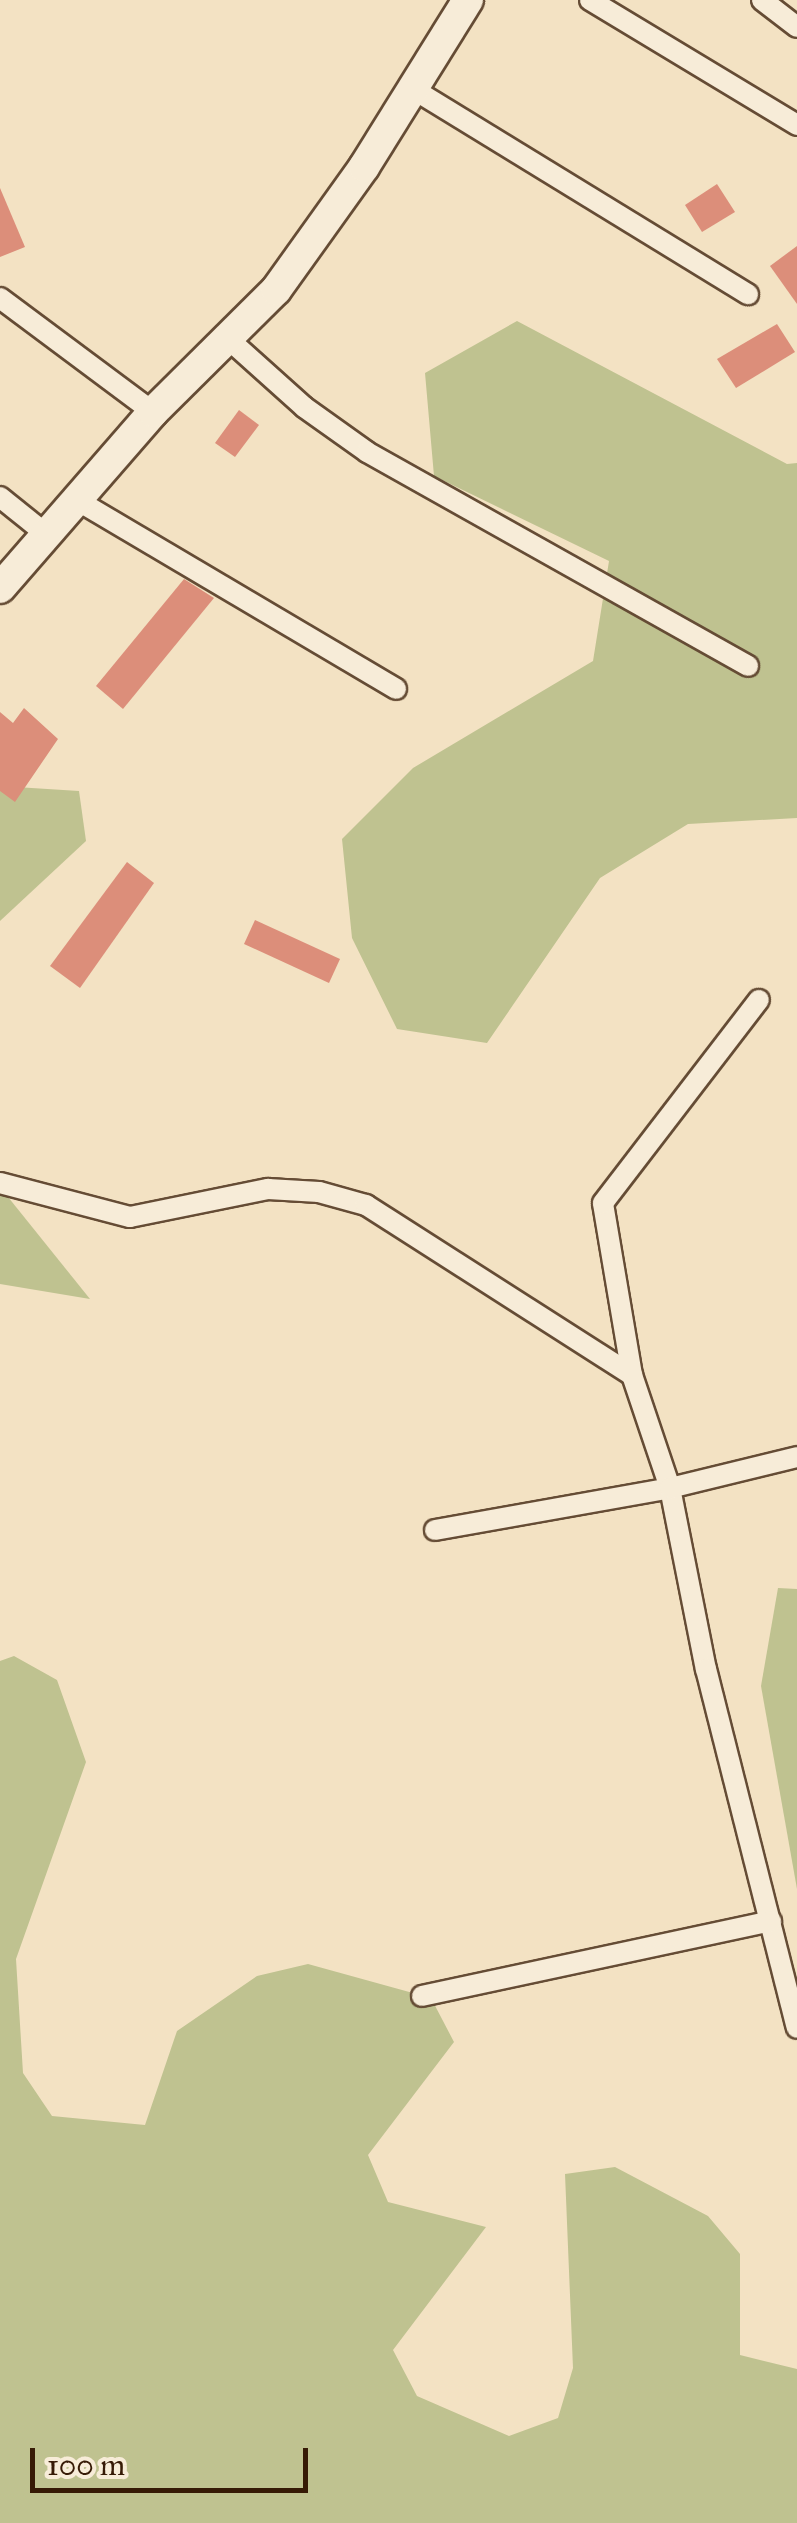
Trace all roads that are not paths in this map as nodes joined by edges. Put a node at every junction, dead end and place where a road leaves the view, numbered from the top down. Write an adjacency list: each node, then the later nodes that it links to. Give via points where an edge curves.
1 (468, 0): 5 (main road)
2 (590, 0): 6 (street)
3 (762, 0): 4 (street)
4 (797, 27)
5 (412, 90): 7 (street); 9 (main road, via 276,290)
6 (797, 124)
7 (748, 294)
8 (0, 298): 10 (street)
9 (224, 336): 10 (main road); 15 (street, via 304,408 367,452)
10 (153, 412): 12 (main road)
11 (0, 497): 13 (street)
12 (75, 499): 13 (main road); 16 (street)
13 (46, 534): 14 (main road)
14 (0, 588)
15 (748, 666)
16 (396, 690)
17 (759, 1000): 19 (street, via 603,1204)
18 (0, 1182): 19 (street, via 130,1217 268,1189 320,1192 366,1205)
19 (632, 1375): 21 (street)
20 (797, 1457): 21 (street)
21 (670, 1488): 22 (street); 23 (street, via 706,1670)
22 (435, 1530)
23 (771, 1921): 24 (street); 25 (street)
24 (422, 1996)
25 (797, 2028)

